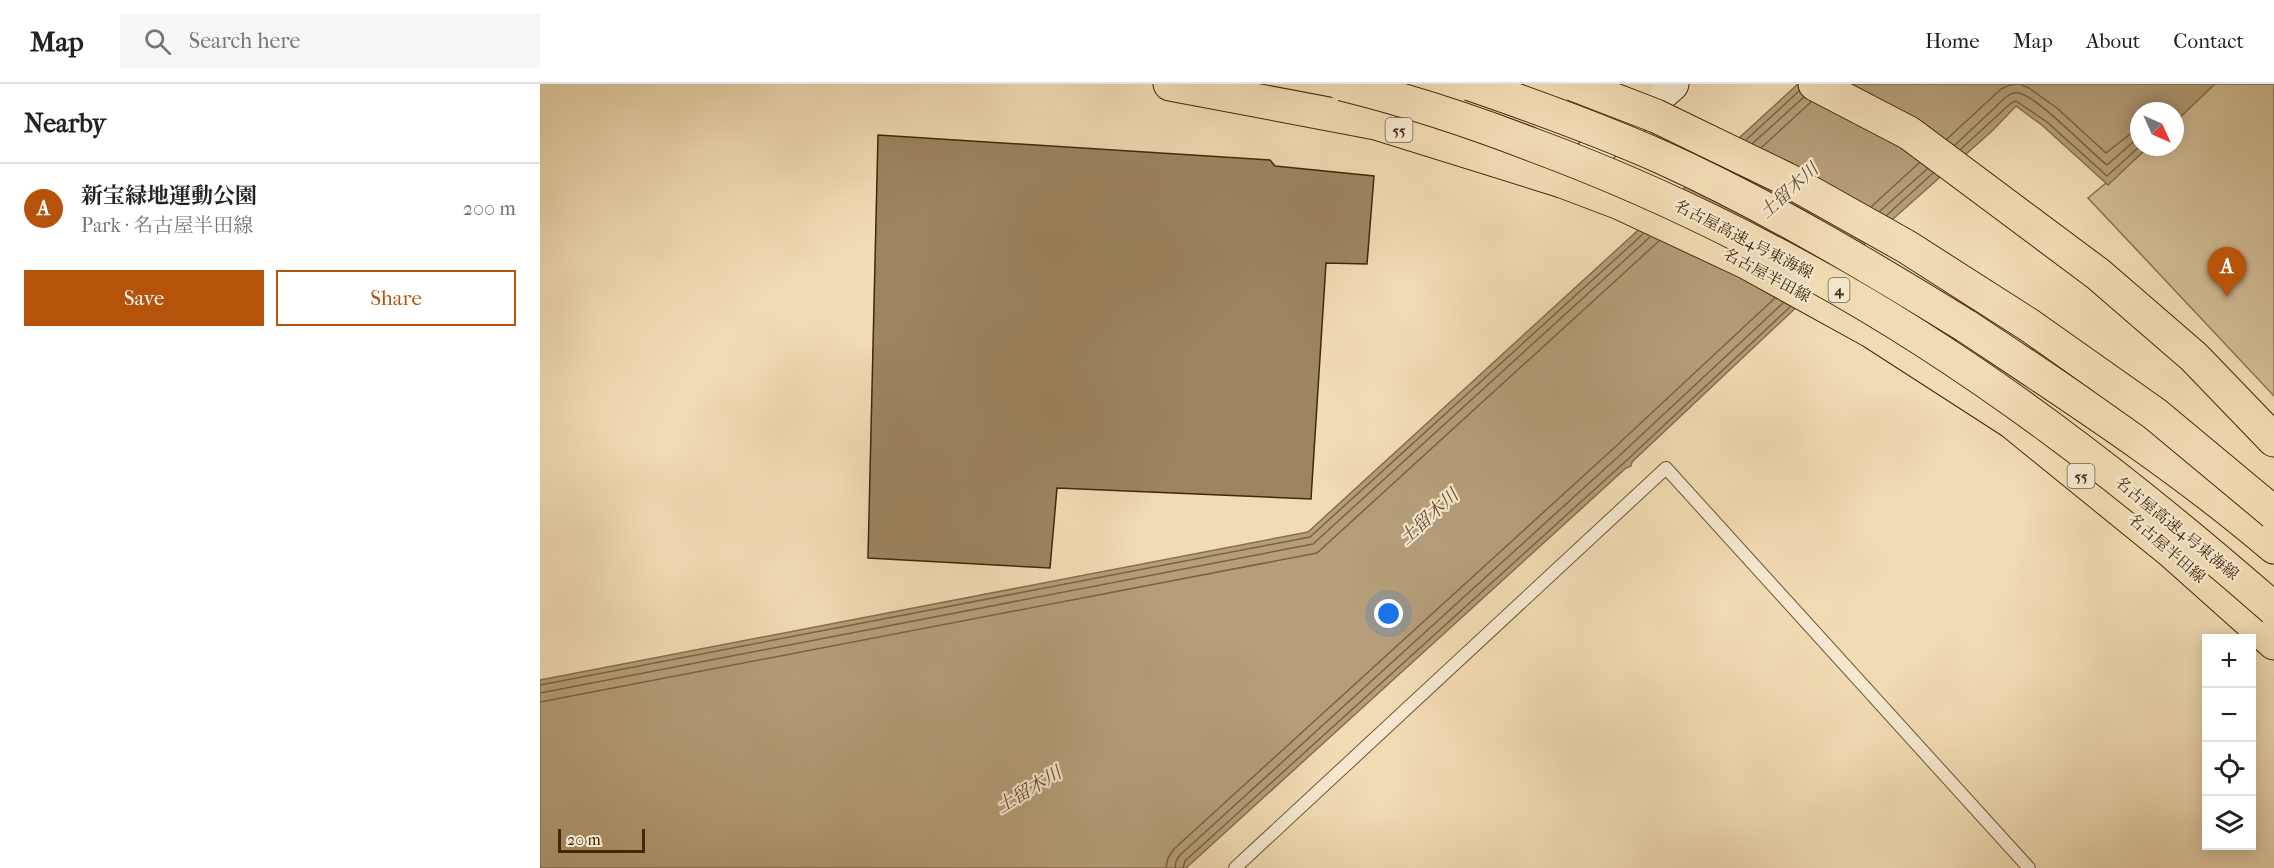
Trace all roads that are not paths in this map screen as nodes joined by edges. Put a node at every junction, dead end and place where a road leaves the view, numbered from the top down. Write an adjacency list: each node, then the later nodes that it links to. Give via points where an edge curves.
1 (1170, 84): 9 (main road, 名古屋半田線 / 55, via 1376,123)
2 (1342, 84): 15 (main road, 名古屋高速4号東海線 / 4, bridge, via 1492,129 1604,171 1810,272 1913,334 2027,411 2120,480)
3 (1470, 84): 13 (main road, bridge, via 1660,157 1868,265 2076,399)
4 (1573, 84): 12 (main road, bridge, via 1656,116 1786,179 1907,247 2029,325 2155,414)
5 (1636, 84): 8 (main road)
6 (1672, 84): 8 (street)
7 (1815, 84): 11 (main road, via 1909,133 2098,274 2194,357)
8 (1613, 137): 9 (street)
9 (1562, 181): 10 (main road, 名古屋半田線 / 55, via 1620,203 1746,262 1871,330)
10 (2012, 422): 14 (main road, via 2171,518); 16 (main road, 名古屋半田線 / 55, via 2172,552)
11 (2274, 440)
12 (2274, 513)
13 (2274, 547)
14 (2274, 592)
15 (2274, 609)
16 (2274, 643)
17 (1234, 868): 18 (lane, via 1666,468)
18 (2029, 868)

